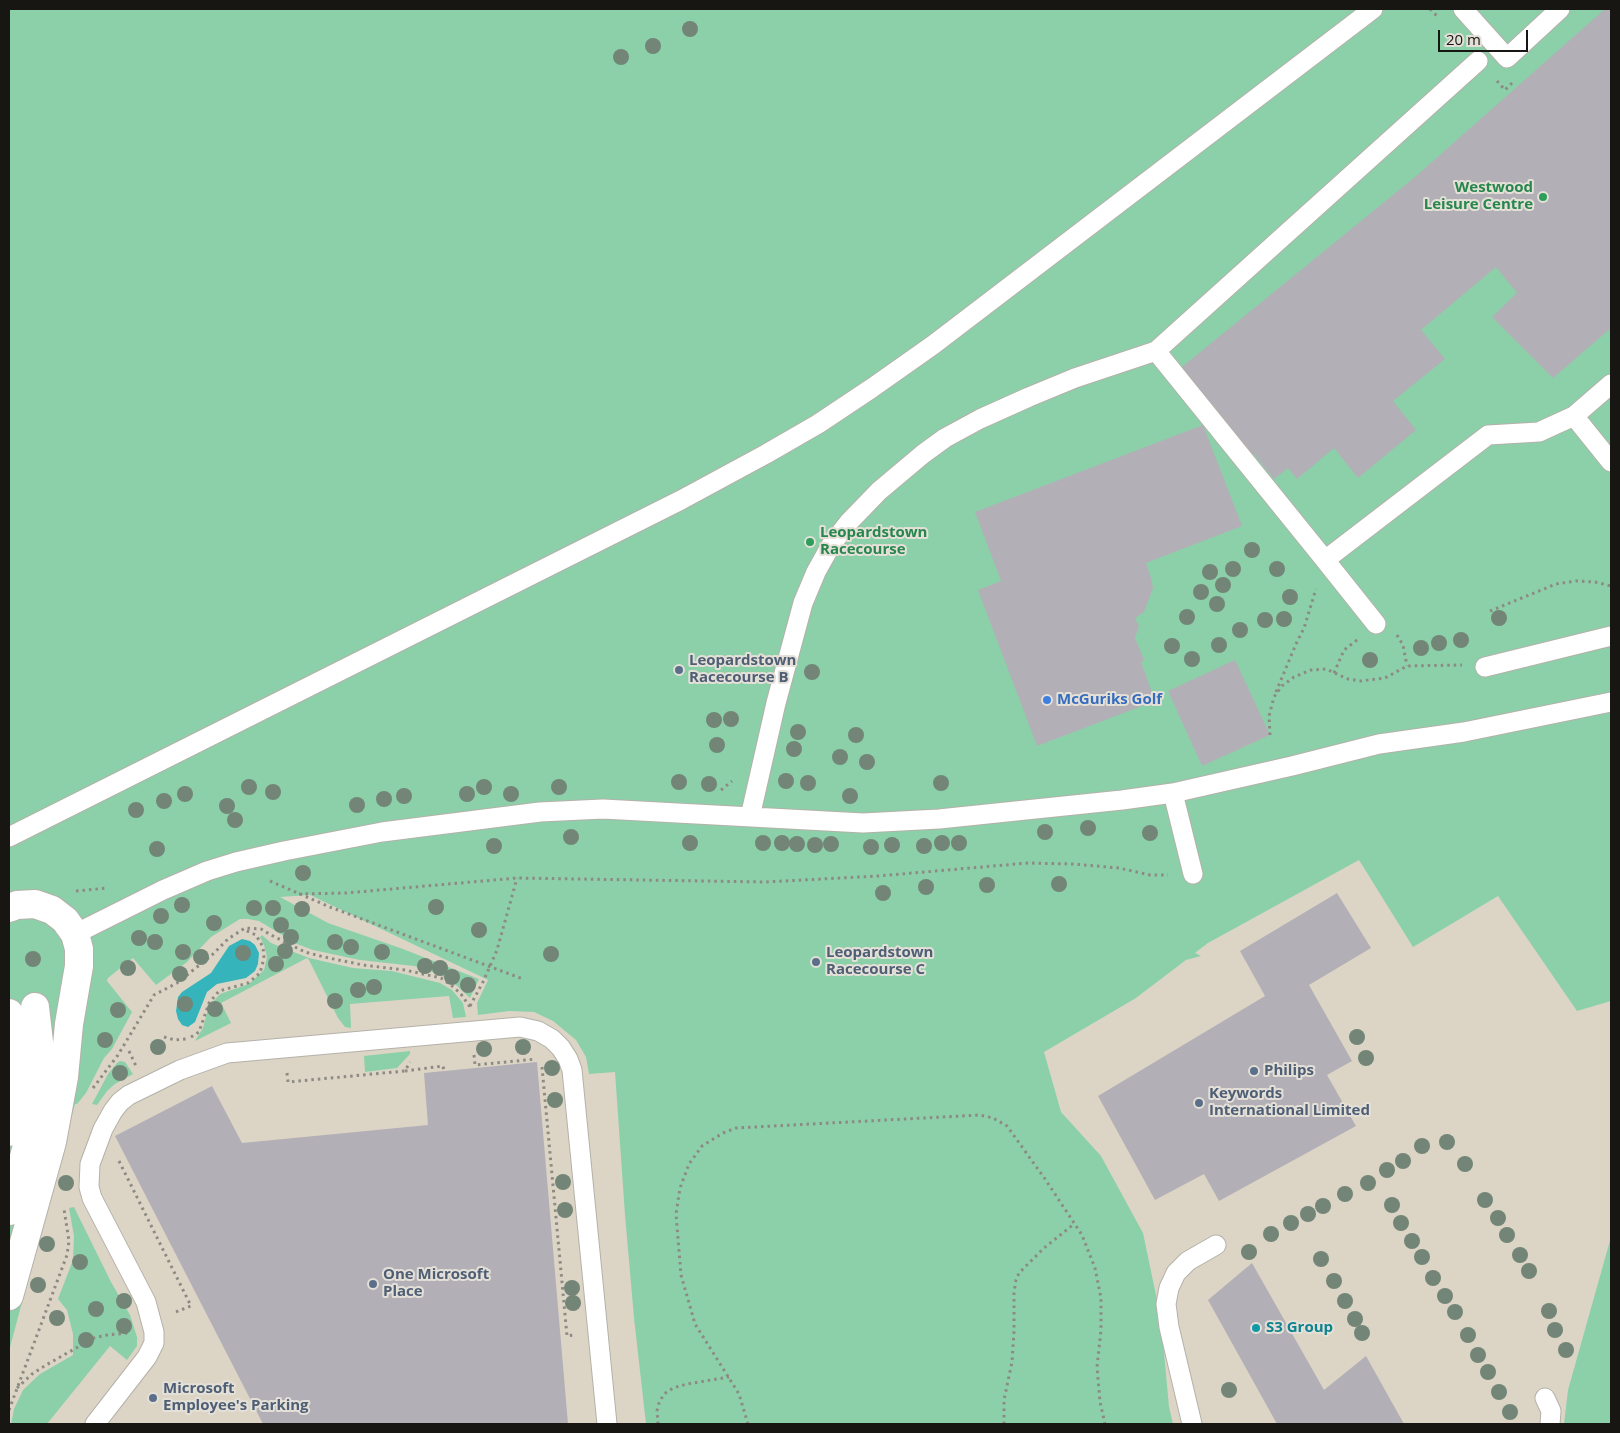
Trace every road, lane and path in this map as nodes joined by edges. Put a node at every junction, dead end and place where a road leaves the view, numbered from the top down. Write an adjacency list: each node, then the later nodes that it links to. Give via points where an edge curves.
1 (1373, 9): 23 (lane, via 934,345 818,424 681,500)
2 (1464, 9): 3 (lane, via 1507,58)
3 (1560, 9)
4 (1478, 60): 5 (lane)
5 (1156, 351): 9 (lane); 22 (lane, via 1075,378 980,419 945,438 879,490 848,522 831,545 803,603)
6 (1611, 384): 7 (lane)
7 (1574, 416): 8 (lane); 9 (lane, via 1538,432 1488,435)
8 (1611, 462)
9 (1325, 560): 12 (lane); 18 (path, via 1304,628)
10 (1611, 586): 11 (path, via 1576,581 1556,584)
11 (1490, 611)
12 (1376, 624): 17 (path, via 1344,650)
13 (1611, 636): 16 (lane)
14 (1403, 645): 15 (path)
15 (1407, 666): 16 (path, via 1453,664); 17 (path, via 1385,678 1361,681)
16 (1485, 667)
17 (1334, 673): 18 (path, via 1326,669 1311,670 1294,677)
18 (1274, 697): 20 (path, via 1269,716)
19 (1611, 702): 21 (lane, via 1464,732 1379,744)
20 (1270, 735)
21 (1173, 793): 22 (lane, via 940,819 863,823); 25 (lane)
22 (750, 817): 24 (lane, via 603,809 549,811 382,832)
23 (9, 837)
24 (236, 862): 27 (path); 30 (lane, via 163,890)
25 (1193, 874): 26 (path, via 1150,875 1119,868 1028,863 765,882)
26 (517, 878): 27 (path); 32 (path, via 497,950)
27 (299, 894): 32 (path)
28 (9, 908): 30 (street, via 35,904 52,910)
29 (238, 932): 39 (path, via 245,930 260,941 264,958 260,973 248,983 219,991 209,1003 199,1032 192,1037 175,1040)
30 (75, 934): 31 (street)
31 (79, 966): 36 (street, via 63,994 50,1004); 47 (street, via 52,1142)
32 (489, 967): 33 (path); 34 (path)
33 (523, 979)
34 (472, 1002)
35 (9, 1004): 36 (street)
36 (36, 1007): 44 (street, via 42,1068 32,1128)
37 (9, 1013): 43 (street, via 15,1023 20,1048 20,1076)
38 (472, 1032): 42 (lane, via 226,1053 180,1070 129,1095 113,1111); 50 (path, via 475,1065 542,1059 567,1336); 55 (lane, via 520,1027 538,1031 552,1039 568,1059 574,1080)
39 (164, 1037)
40 (404, 1071): 41 (path, via 443,1066)
41 (444, 1071)
42 (103, 1129): 48 (path, via 191,1306); 54 (lane, via 90,1164 89,1187 146,1302 154,1343 147,1357)
43 (9, 1132)
44 (9, 1211)
45 (1074, 1224): 51 (path, via 1007,1126 993,1118 980,1115 751,1127 723,1133 702,1146 689,1164 680,1188 676,1214 680,1275 695,1324); 58 (path, via 1044,1248 1016,1280 1012,1362 1004,1400); 59 (path, via 1095,1268 1101,1298 1097,1367)
46 (1216, 1245): 60 (lane, via 1188,1261 1168,1288 1169,1327)
47 (9, 1296)
48 (166, 1316)
49 (133, 1330): 52 (path, via 94,1338 32,1374)
50 (579, 1334)
51 (729, 1377): 56 (path, via 673,1388 659,1403); 57 (path, via 739,1394)
52 (16, 1389)
53 (1545, 1398): 61 (lane, via 1551,1411)
54 (95, 1424)
55 (607, 1424)
56 (658, 1424)
57 (748, 1424)
58 (1004, 1424)
59 (1105, 1424)
60 (1192, 1424)
61 (1550, 1424)

